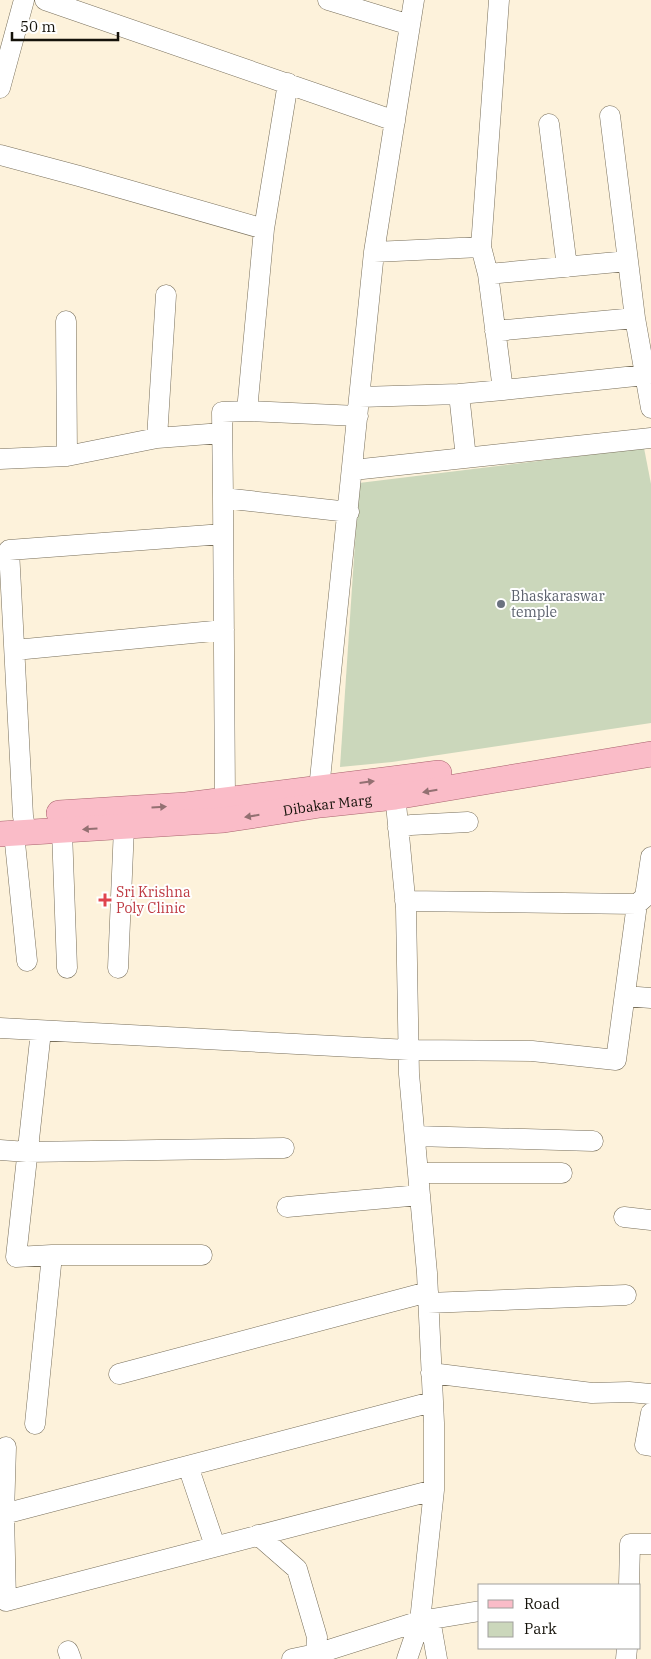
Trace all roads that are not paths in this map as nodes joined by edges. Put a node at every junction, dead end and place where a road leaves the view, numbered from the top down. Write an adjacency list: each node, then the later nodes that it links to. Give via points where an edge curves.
1 (24, 0): 8 (street)
2 (45, 0): 7 (street)
3 (328, 0): 6 (street)
4 (414, 0): 6 (street)
5 (499, 0): 14 (street)
6 (410, 25): 10 (street)
7 (288, 84): 10 (street); 13 (street)
8 (0, 88)
9 (610, 116): 16 (street)
10 (395, 121): 15 (street)
11 (549, 124): 17 (street)
12 (0, 155): 13 (street)
13 (264, 229): 28 (street)
14 (481, 247): 15 (street); 18 (street)
15 (374, 252): 26 (street)
16 (628, 260): 17 (street); 20 (street)
17 (568, 267): 18 (street)
18 (488, 274): 22 (street)
19 (166, 295): 30 (street)
20 (635, 318): 22 (street); 23 (street)
21 (66, 321): 32 (street)
22 (494, 331): 24 (street)
23 (645, 374): 24 (street); 27 (street)
24 (503, 390): 25 (street)
25 (459, 394): 26 (street); 33 (street)
26 (359, 407): 28 (street); 35 (street)
27 (651, 408)
28 (247, 411): 29 (street, via 222,412)
29 (222, 433): 30 (street); 36 (street)
30 (156, 438): 32 (street)
31 (651, 438): 33 (street)
32 (67, 456): 34 (street)
33 (466, 458): 35 (street)
34 (0, 459)
35 (353, 470): 37 (street)
36 (223, 498): 37 (street); 38 (street)
37 (348, 512): 45 (street)
38 (223, 534): 39 (street); 40 (street)
39 (5, 551): 41 (street)
40 (224, 630): 41 (street); 46 (street)
41 (15, 650): 48 (street)
42 (651, 738): 44 (main road, Dibakar Marg, via 449,772)
43 (651, 754): 44 (main road, Dibakar Marg, one-way to 44)
44 (394, 788): 45 (main road, Dibakar Marg, one-way to 44); 49 (main road, Dibakar Marg, one-way to 49, via 320,805 224,820); 50 (street)
45 (319, 789): 46 (main road, Dibakar Marg)
46 (225, 800): 48 (main road, Dibakar Marg, one-way to 46)
47 (468, 822): 50 (street)
48 (13, 827): 51 (main road, Dibakar Marg); 55 (street)
49 (124, 827): 51 (main road, Dibakar Marg, one-way to 51); 57 (street)
50 (398, 828): 53 (street)
51 (62, 831): 56 (street)
52 (651, 857): 54 (street, via 645,897)
53 (405, 901): 54 (street); 62 (street)
54 (637, 904): 58 (street)
55 (27, 961)
56 (67, 968)
57 (118, 968)
58 (625, 996): 59 (street); 62 (street, via 616,1060 532,1051)
59 (651, 998)
60 (0, 1028): 61 (street)
61 (41, 1031): 62 (street); 67 (street)
62 (409, 1050): 63 (street)
63 (415, 1136): 64 (street); 68 (street)
64 (592, 1141)
65 (284, 1148): 67 (street)
66 (0, 1150): 67 (street)
67 (27, 1152): 74 (street, via 16,1257)
68 (418, 1173): 69 (street); 70 (street)
69 (562, 1173)
70 (420, 1195): 71 (street); 77 (street)
71 (287, 1208)
72 (624, 1217): 73 (street)
73 (651, 1220)
74 (52, 1255): 75 (street); 83 (street)
75 (202, 1255)
76 (626, 1295): 77 (street)
77 (428, 1298): 78 (street); 79 (street)
78 (432, 1373): 80 (street, via 592,1393); 81 (street)
79 (119, 1374)
80 (651, 1394)
81 (432, 1402): 86 (street); 87 (street)
82 (651, 1413): 84 (street, via 645,1445)
83 (35, 1424)
84 (651, 1446)
85 (6, 1447): 88 (street)
86 (188, 1466): 88 (street); 91 (street)
87 (434, 1490): 89 (street); 94 (street)
88 (4, 1514): 91 (street, via 6,1601)
89 (258, 1535): 91 (street); 95 (street, via 297,1569 317,1637)
90 (651, 1544): 92 (street, via 630,1544)
91 (215, 1546)
92 (629, 1584)
93 (478, 1611): 94 (street)
94 (425, 1620): 95 (street); 97 (street); 98 (street)
95 (316, 1654): 96 (street)
96 (292, 1659)
97 (407, 1659)
98 (437, 1659)

